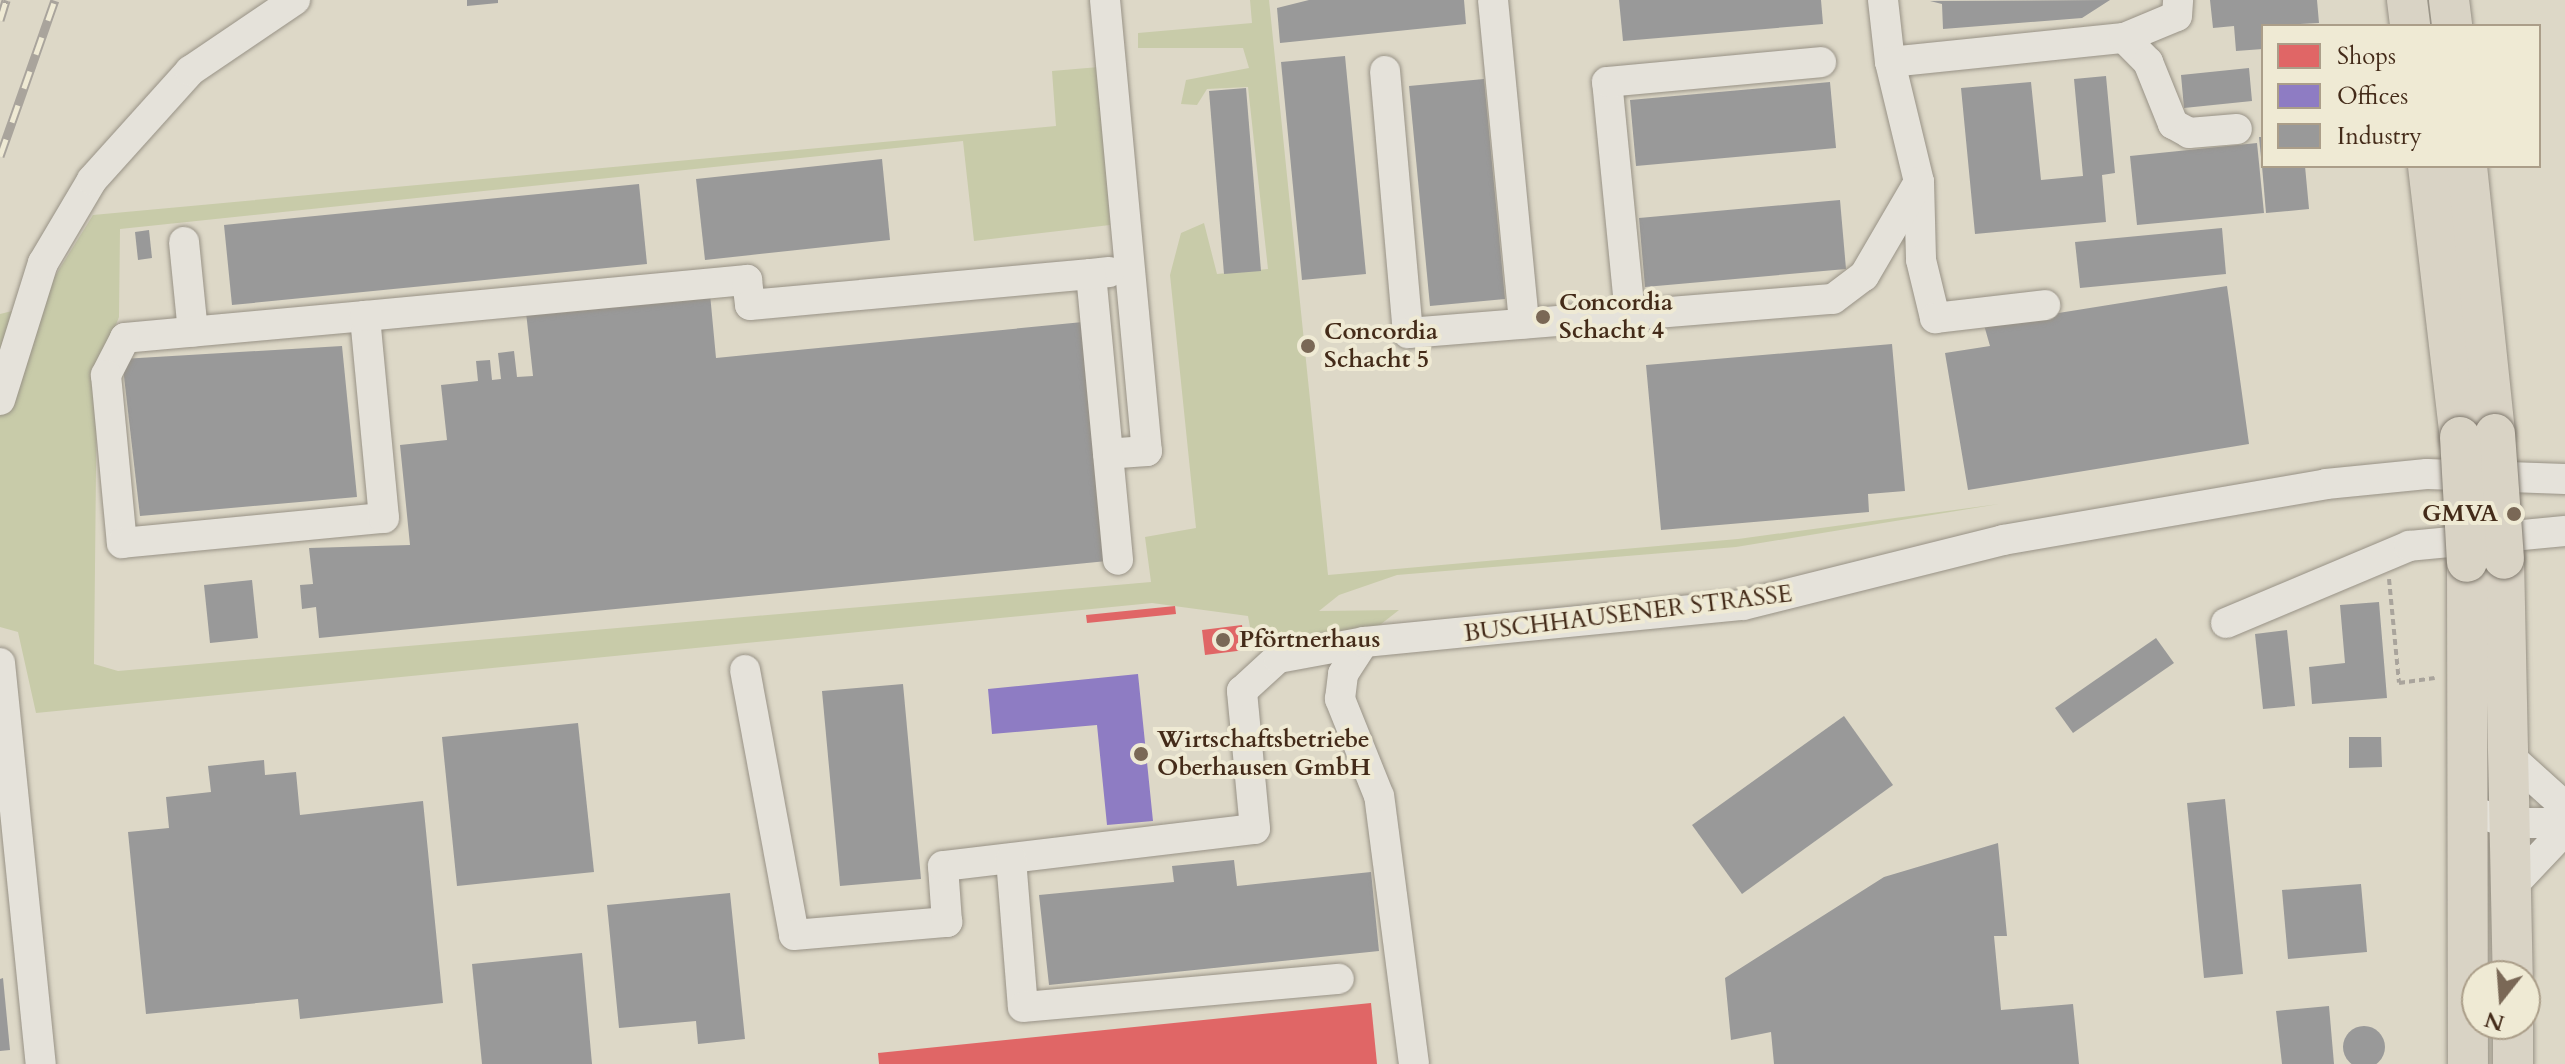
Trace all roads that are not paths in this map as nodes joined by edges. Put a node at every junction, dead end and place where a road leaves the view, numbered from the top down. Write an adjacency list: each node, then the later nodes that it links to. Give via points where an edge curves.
1 (295, 0): 26 (street, via 190,71 92,180 43,263)
2 (1105, 0): 19 (street)
3 (1493, 0): 24 (street)
4 (1883, 0): 12 (street)
5 (2178, 0): 10 (street, via 2177,16)
6 (2407, 0): 8 (main road)
7 (2449, 0): 9 (main road)
8 (2410, 24)
9 (2452, 24)
10 (2124, 38): 12 (street); 14 (street, via 2148,62 2173,124 2189,133)
11 (1821, 62): 22 (street, via 1607,82)
12 (1890, 62): 17 (street)
13 (1385, 71): 24 (street, via 1408,333)
14 (2237, 129)
15 (2428, 168): 27 (main road)
16 (2467, 168): 27 (main road)
17 (1919, 182): 21 (street, via 1921,260 1935,318); 22 (street, via 1864,276 1833,299)
18 (184, 242): 25 (street)
19 (1130, 270): 20 (street); 28 (street, via 1147,451)
20 (1091, 274): 23 (street, via 750,305 747,280); 28 (street)
21 (2045, 305)
22 (1630, 315): 24 (street)
23 (365, 316): 25 (street); 25 (street, via 384,518 122,543 106,375 125,338)
24 (1524, 324)
25 (193, 332)
26 (0, 400)
27 (2478, 436): 32 (main road, bridge)
28 (1108, 454): 31 (street)
29 (2565, 479): 34 (street, BUSCHHAUSENER STRASSE, via 2427,474 2326,484 2003,540 1743,605)
30 (2565, 531): 33 (street, via 2432,541 2387,553)
31 (1118, 560)
32 (2486, 561): 38 (main road); 40 (main road)
33 (2226, 623)
34 (1364, 642): 43 (street, BUSCHHAUSENER STRASSE, via 1278,658 1242,691 1255,829); 49 (street, via 1343,674 1340,699 1379,796)
35 (0, 667): 37 (street)
36 (745, 670): 43 (street, via 794,935 947,922 943,866)
37 (6, 755): 39 (street)
38 (2510, 757): 41 (main road); 42 (street)
39 (8, 791): 48 (street)
40 (2469, 811): 41 (street); 50 (main road)
41 (2512, 814): 42 (street); 44 (main road)
42 (2564, 815): 44 (street)
43 (1011, 859): 46 (street, via 1023,1007)
44 (2514, 884): 45 (main road)
45 (2513, 960)
46 (1339, 979)
47 (2513, 1040): 51 (main road)
48 (41, 1064)
49 (1414, 1064)
50 (2468, 1064)
51 (2513, 1064)

